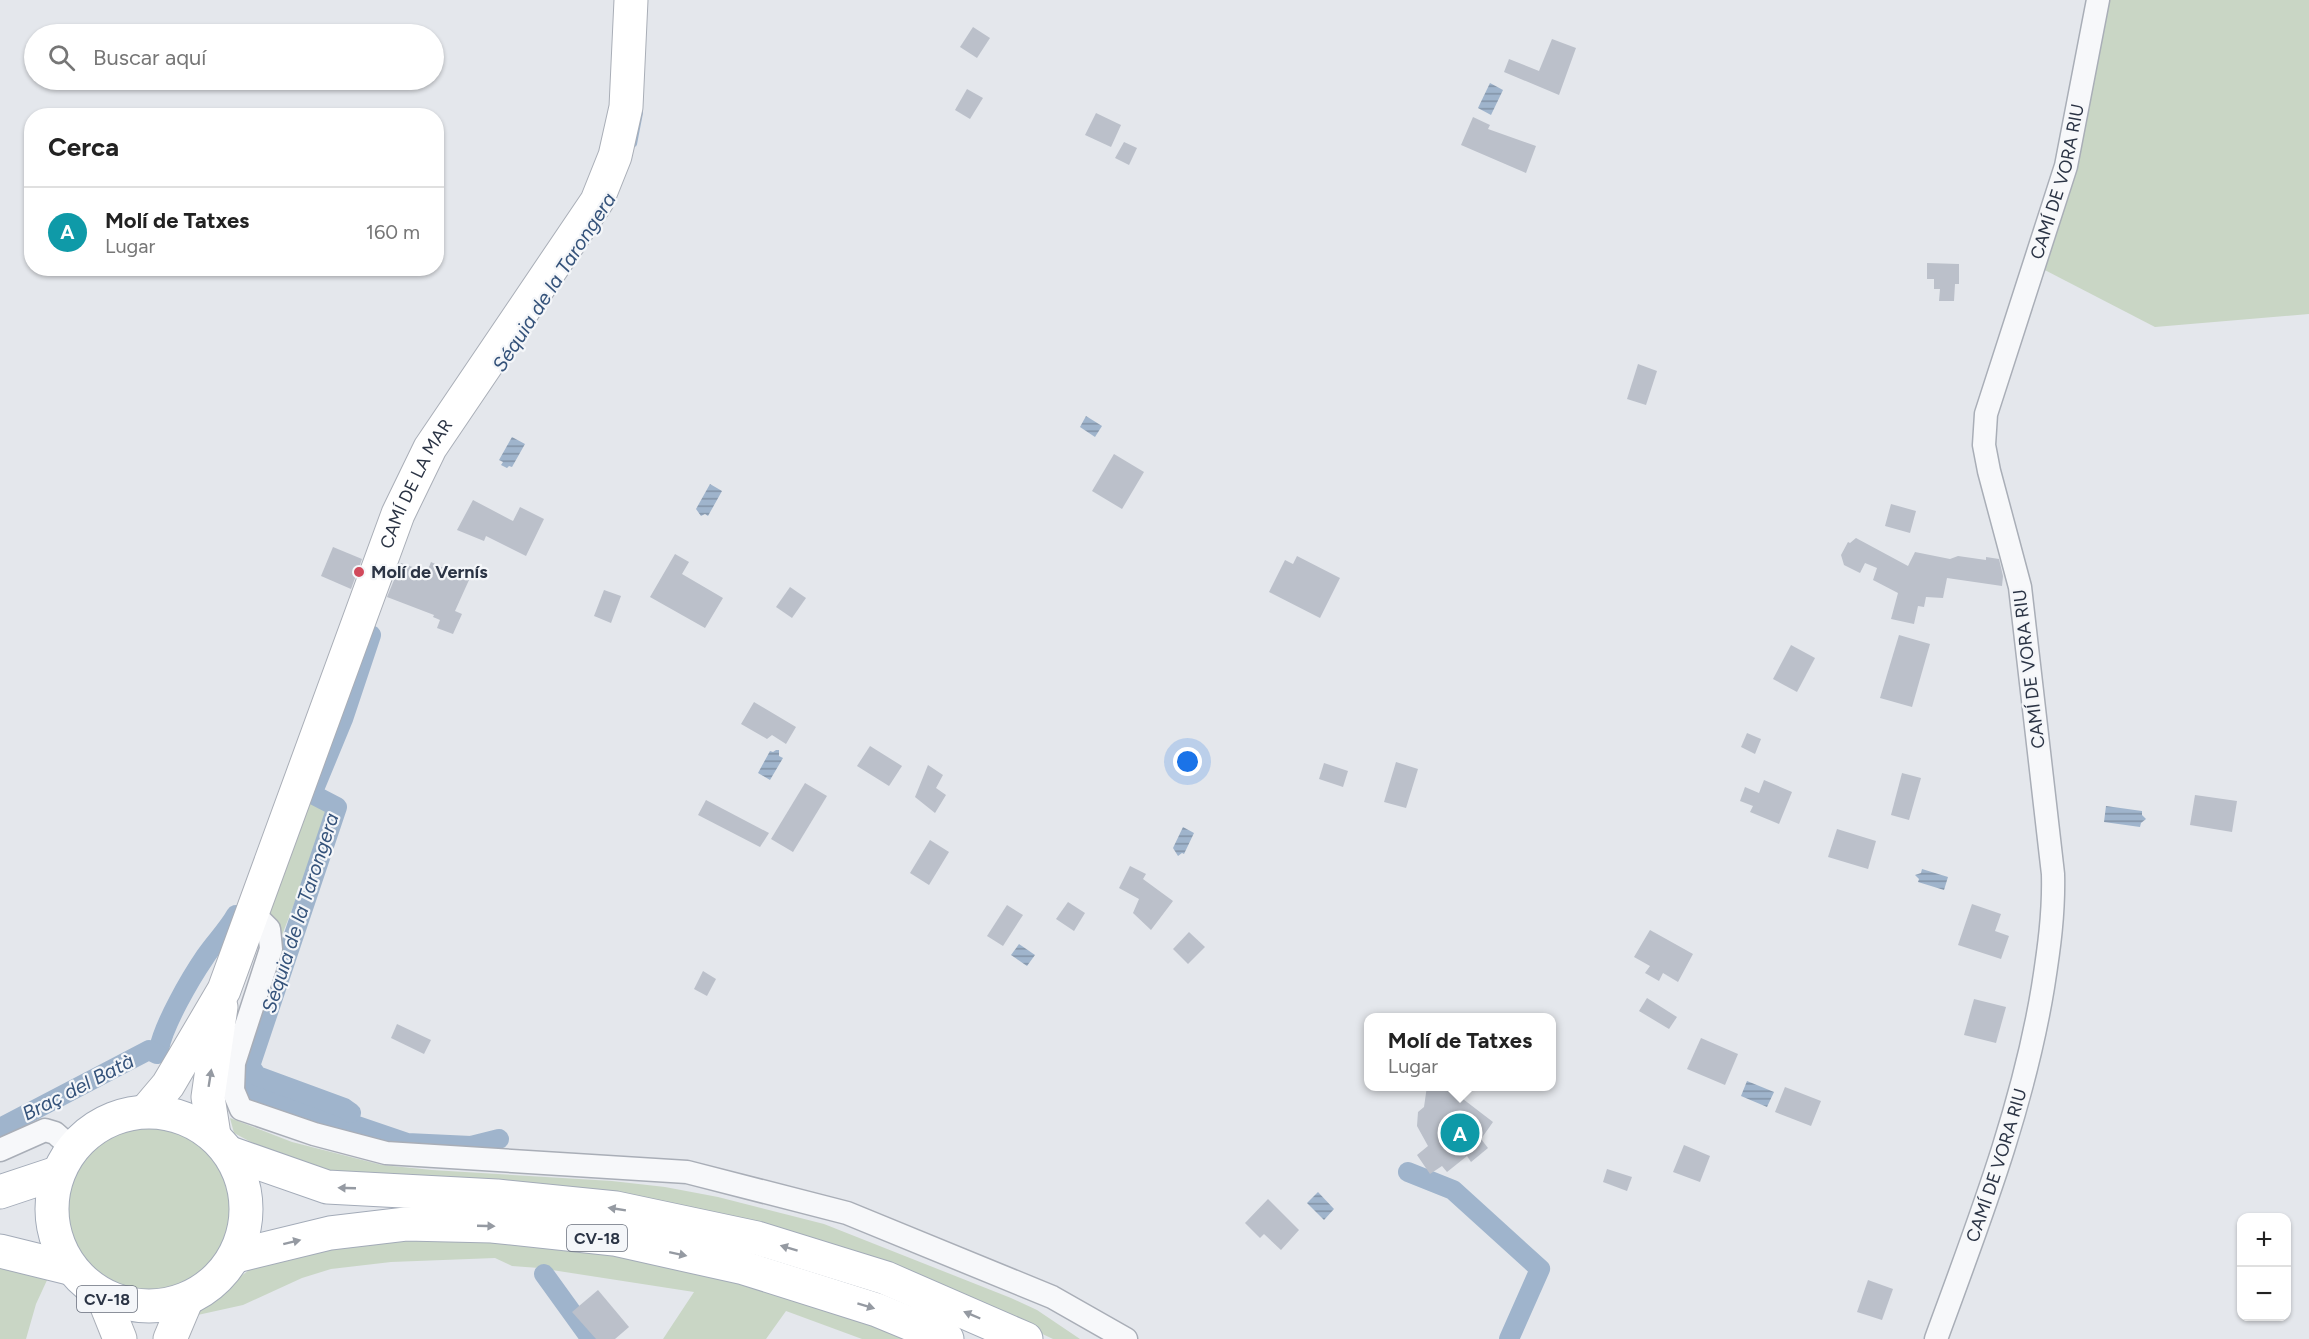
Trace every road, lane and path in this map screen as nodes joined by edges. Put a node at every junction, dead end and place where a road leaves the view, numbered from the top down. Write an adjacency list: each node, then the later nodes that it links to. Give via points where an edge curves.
1 (631, 0): 3 (main road, CAMÍ DE LA MAR, via 626,107 615,156 601,192 430,448 398,514)
2 (2097, 0): 20 (street, CAMÍ DE VORA RIU, via 2066,166 1986,414 1984,446 2020,587 2054,909 2022,1087)
3 (253, 913): 4 (main road, CAMÍ DE LA MAR); 19 (street, via 269,929 271,950 234,1063 233,1090 242,1109 250,1113 386,1153 687,1172 790,1197 847,1213 1043,1293)
4 (224, 990): 5 (main road, CAMÍ DE LA MAR, via 168,1085); 6 (main road, CAMÍ DE LA MAR, one-way to 4, via 208,1097)
5 (146, 1111): 6 (main road, CV-18, via 182,1116); 8 (main road, CV-18, via 105,1121)
6 (222, 1144): 11 (main road, CV-18, via 247,1204); 18 (main road, CV-18, one-way to 6, via 886,1278 757,1238 616,1208 497,1196 327,1187)
7 (0, 1150): 8 (street, via 45,1130 55,1133)
8 (64, 1160): 9 (main road, CV-18); 12 (main road, CV-18, via 51,1222)
9 (0, 1191)
10 (0, 1251): 12 (main road, CV-18)
11 (236, 1256): 14 (main road, CV-18, via 215,1283); 17 (main road, CV-18, one-way to 17, via 330,1233 406,1224 492,1226 603,1238 744,1268 877,1310)
12 (69, 1268): 13 (main road, CV-18)
13 (104, 1299): 14 (main road, CV-18, via 146,1308); 15 (main road)
14 (186, 1301): 16 (main road)
15 (120, 1339)
16 (170, 1339)
17 (947, 1339)
18 (1026, 1339)
19 (1126, 1339)
20 (1935, 1339)

